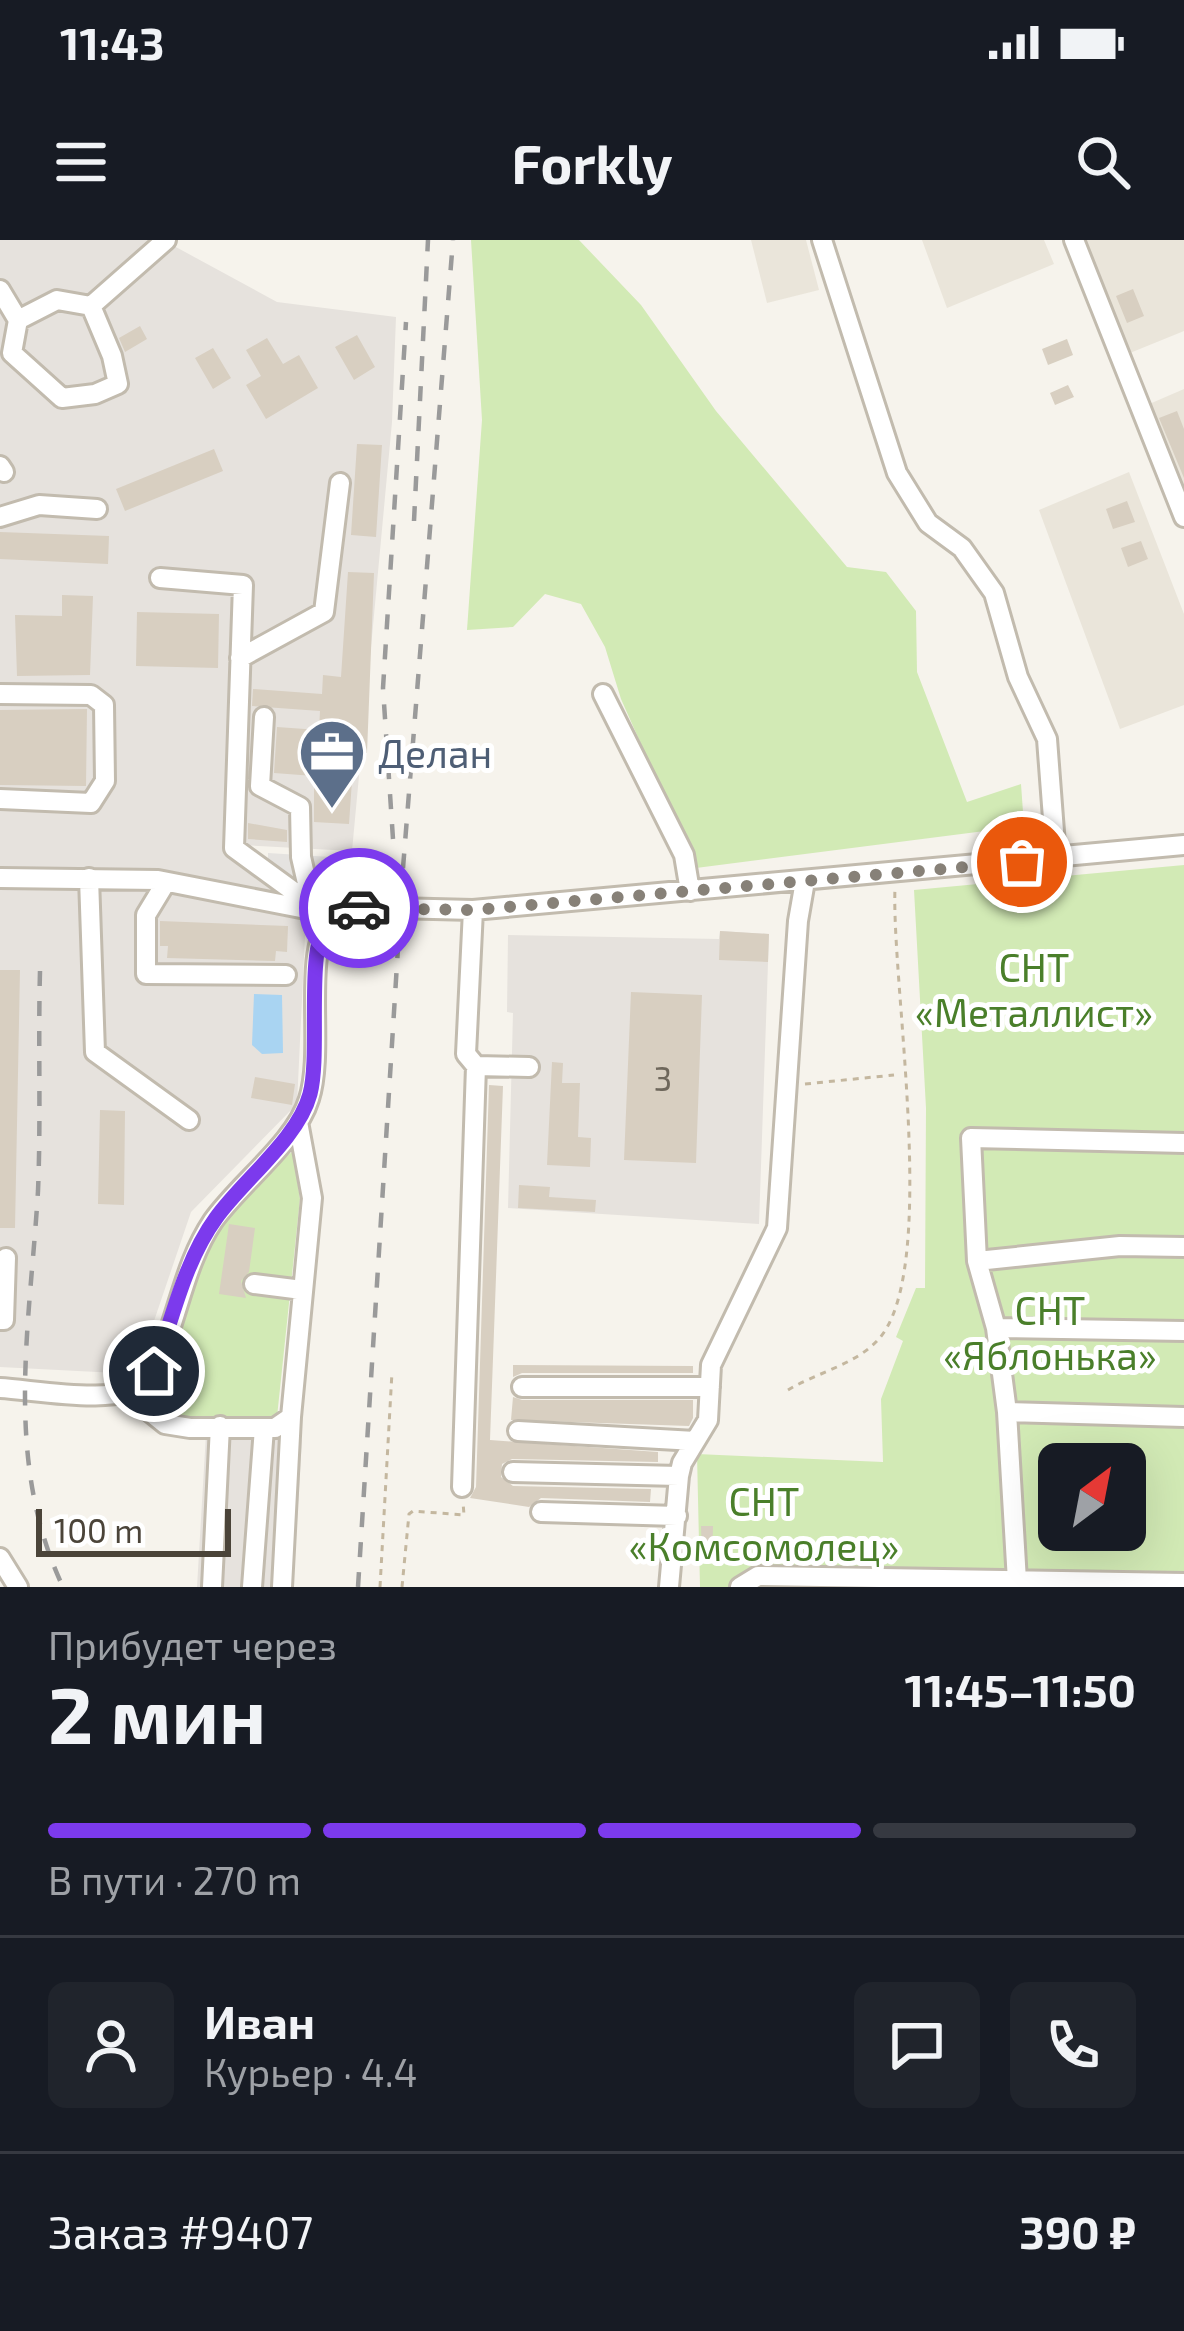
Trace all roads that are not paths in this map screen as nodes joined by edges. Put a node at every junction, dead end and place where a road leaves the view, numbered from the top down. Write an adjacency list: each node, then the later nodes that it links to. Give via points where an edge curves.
1 (166, 240): 5 (street)
2 (822, 240): 18 (street, via 897,473 928,524 962,548 994,593 1047,740)
3 (1074, 240): 10 (street)
4 (0, 290): 6 (street)
5 (91, 306): 6 (street, via 58,300); 6 (street, via 118,384 95,394 62,398 12,353)
6 (18, 320)
7 (340, 483): 12 (street, via 324,612)
8 (97, 509): 9 (street, via 39,505)
9 (0, 518)
10 (1184, 518)
11 (160, 578): 12 (street, via 243,585)
12 (240, 658): 25 (street, via 234,848)
13 (0, 694): 16 (street, via 91,695 104,706 104,781 91,803)
14 (603, 694): 23 (street, via 684,855)
15 (264, 717): 25 (street, via 260,786 300,807 302,857)
16 (0, 799)
17 (1184, 845): 18 (street)
18 (1056, 858): 22 (street)
19 (0, 878): 20 (street)
20 (89, 878): 21 (street); 29 (street, via 95,1052)
21 (166, 881): 25 (street); 26 (street, via 146,915 146,974)
22 (805, 881): 23 (street); 41 (street, via 777,1228 711,1365)
23 (690, 891): 24 (street)
24 (473, 910): 25 (street); 27 (street, via 466,1054)
25 (321, 912): 30 (street, via 312,1085)
26 (286, 975)
27 (476, 1066): 28 (street); 53 (street)
28 (529, 1067)
29 (189, 1120)
30 (298, 1122): 36 (street, via 312,1198); 43 (street, via 200,1243 154,1371)
31 (1184, 1143): 34 (street, via 971,1138)
32 (1184, 1247): 34 (street)
33 (6, 1258): 37 (street)
34 (977, 1261): 38 (street)
35 (254, 1284): 36 (street)
36 (302, 1290): 45 (street)
37 (0, 1319)
38 (996, 1328): 39 (street); 44 (street)
39 (1184, 1331)
40 (523, 1387): 41 (street)
41 (710, 1387): 50 (street, via 708,1420)
42 (0, 1388): 43 (street)
43 (128, 1394): 47 (street, via 165,1424)
44 (1007, 1412): 46 (street); 57 (street)
45 (291, 1417): 48 (street); 62 (street)
46 (1184, 1417)
47 (220, 1426): 48 (street); 60 (street)
48 (264, 1428): 61 (street)
49 (518, 1431): 50 (street)
50 (694, 1441): 52 (street)
51 (512, 1472): 52 (street)
52 (679, 1475): 55 (street)
53 (462, 1487)
54 (541, 1512): 55 (street)
55 (677, 1516): 63 (street)
56 (0, 1558): 59 (street)
57 (1018, 1581): 58 (street); 64 (street, via 758,1576)
58 (1184, 1583)
59 (18, 1587)
60 (212, 1587)
61 (252, 1587)
62 (282, 1587)
63 (669, 1587)
64 (740, 1587)

